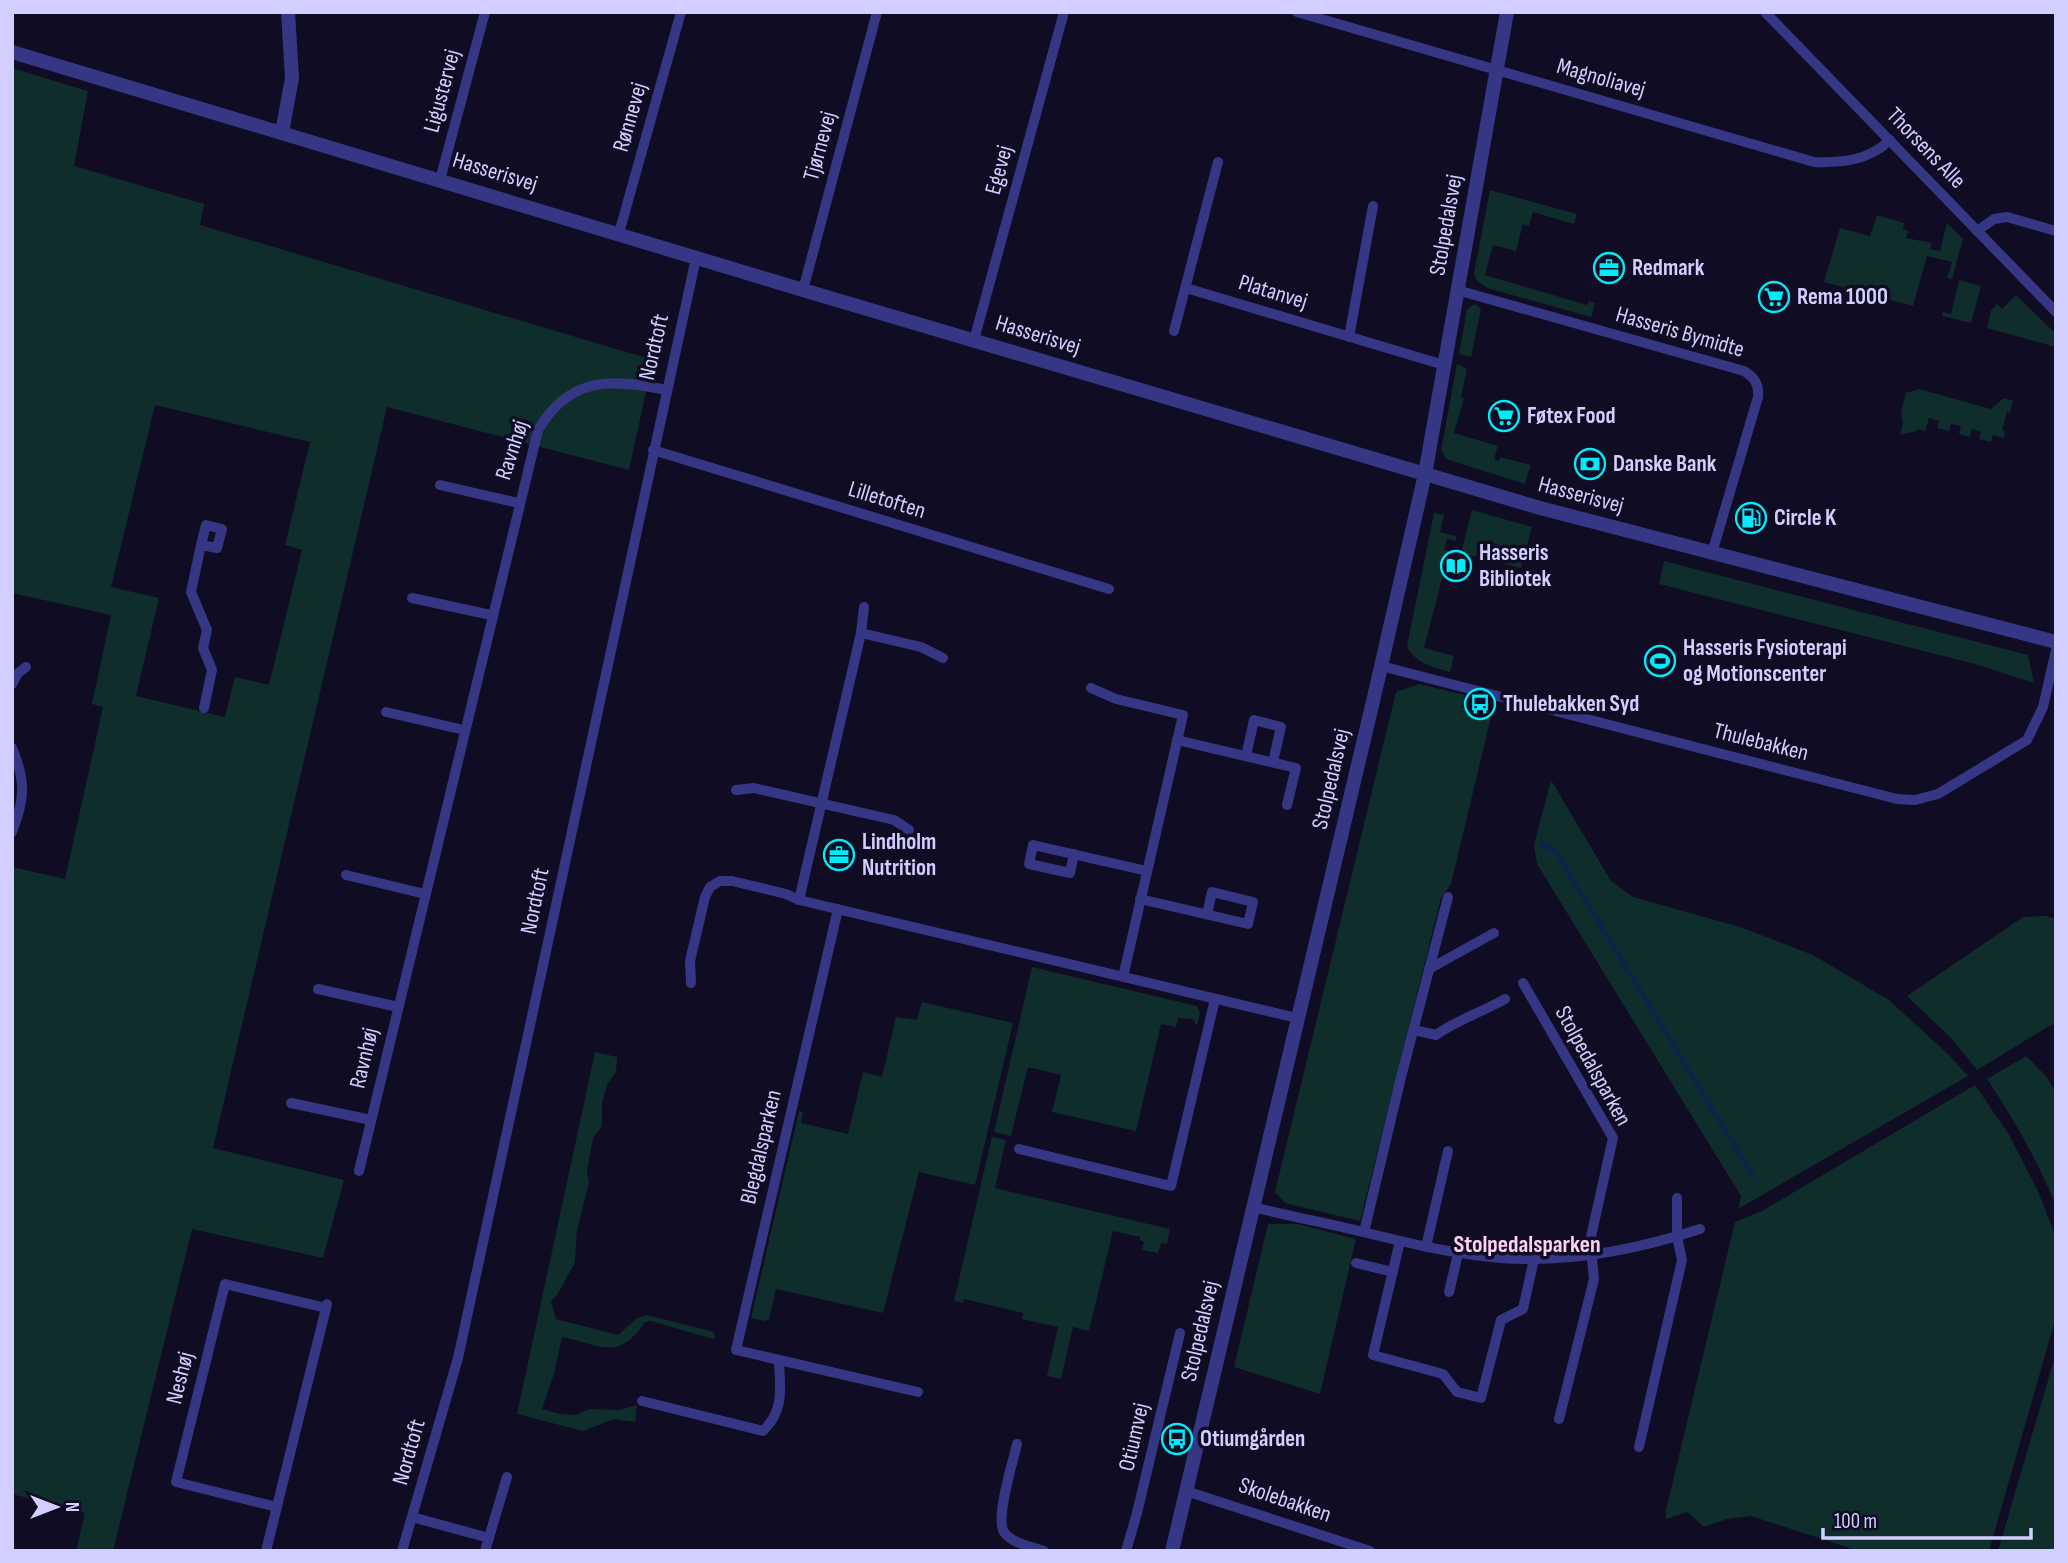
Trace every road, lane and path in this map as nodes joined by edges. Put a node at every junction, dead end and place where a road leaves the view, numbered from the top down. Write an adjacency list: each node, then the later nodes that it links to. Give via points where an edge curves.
1 (288, 12): 11 (street, via 292,78)
2 (485, 12): 14 (street, Ligustervej)
3 (681, 12): 18 (street, Rønnevej)
4 (877, 12): 21 (street, Tjørnevej)
5 (1064, 12): 26 (street, Egevej)
6 (1297, 12): 10 (street, Magnoliavej)
7 (1507, 12): 10 (street, Stolpedalsvej)
8 (1765, 12): 12 (street, Thorsens Alle)
9 (12, 52): 11 (street, Hasserisvej)
10 (1497, 70): 12 (street, Magnoliavej, via 1814,162 1841,163 1866,157); 22 (street, Stolpedalsvej)
11 (282, 132): 14 (street, Hasserisvej)
12 (1890, 140): 17 (street, Thorsens Alle)
13 (1218, 162): 20 (street)
14 (440, 180): 18 (street, Hasserisvej)
15 (1373, 206): 25 (street)
16 (2056, 231): 17 (street, via 2007,217 1994,219)
17 (1978, 232): 23 (street, Thorsens Alle)
18 (619, 233): 19 (street, Hasserisvej)
19 (696, 257): 21 (street, Hasserisvej); 28 (street, Nordtoft)
20 (1186, 288): 24 (street); 25 (street, Platanvej)
21 (803, 290): 26 (street, Hasserisvej)
22 (1457, 290): 27 (street, Stolpedalsvej); 34 (street, Hasseris Bymidte, via 1752,376 1758,397)
23 (2056, 312)
24 (1174, 331)
25 (1349, 337): 27 (street, Platanvej)
26 (974, 340): 30 (street, Hasserisvej)
27 (1444, 365): 30 (street, Stolpedalsvej)
28 (666, 390): 29 (street, Nordtoft); 32 (street, Ravnhøj, via 608,382 580,388 558,402 538,430)
29 (653, 450): 35 (street, Lilletoften); 107 (street, Nordtoft, via 458,1358)
30 (1425, 474): 34 (street, Hasserisvej); 43 (street, Stolpedalsvej)
31 (440, 485): 32 (street, Ravnhøj)
32 (518, 503): 38 (street, Ravnhøj)
33 (201, 545): 47 (street, via 191,592 207,629 203,648 212,670)
34 (1712, 553): 40 (street, Hasserisvej)
35 (1109, 589)
36 (412, 598): 38 (street)
37 (864, 607): 39 (street)
38 (491, 615): 49 (street, Ravnhøj)
39 (861, 633): 42 (street, via 921,647); 55 (street)
40 (2056, 642)
41 (2056, 650): 43 (street, Thulebakken, via 2043,707 2027,740 1938,794 1916,800 1897,799)
42 (943, 658)
43 (1381, 666): 77 (street, Stolpedalsvej)
44 (26, 667): 45 (street)
45 (12, 684)
46 (1091, 688): 50 (street, via 1115,699 1183,715)
47 (204, 708)
48 (386, 712): 49 (street)
49 (464, 730): 62 (street, Ravnhøj)
50 (1177, 740): 52 (street); 60 (street)
51 (12, 748): 58 (street, via 23,779 23,798)
52 (1246, 756): 53 (street); 53 (street, via 1254,720 1272,724 1281,727)
53 (1273, 762): 56 (street, via 1296,768)
54 (736, 790): 55 (street, via 754,788)
55 (821, 804): 57 (street, via 894,820); 65 (street)
56 (1287, 805)
57 (909, 830)
58 (12, 832)
59 (1074, 854): 60 (street)
60 (1147, 871): 64 (street)
61 (346, 875): 62 (street)
62 (425, 894): 76 (street, Ravnhøj)
63 (1448, 897): 69 (street)
64 (1140, 899): 67 (street); 70 (street)
65 (799, 900): 66 (street); 71 (street, via 732,881 710,887 690,961)
66 (838, 909): 70 (street); 98 (street, Blegdalsparken, via 736,1350)
67 (1207, 915)
68 (1494, 933): 69 (street)
69 (1429, 969): 78 (street)
70 (1123, 977): 74 (street)
71 (691, 983)
72 (1523, 983): 92 (street, Stolpedalsparken, via 1613,1138 1590,1241)
73 (318, 989): 76 (street, Ravnhøj)
74 (1215, 999): 77 (street); 81 (street, via 1171,1186)
75 (1505, 999): 78 (street, via 1436,1035)
76 (398, 1007): 80 (street, Ravnhøj)
77 (1297, 1018): 85 (street, Stolpedalsvej)
78 (1414, 1030): 87 (street)
79 (291, 1103): 80 (street, Ravnhøj)
80 (372, 1120): 83 (street, Ravnhøj)
81 (1019, 1149)
82 (1448, 1151): 90 (street)
83 (359, 1171)
84 (1678, 1198): 88 (street)
85 (1253, 1207): 87 (street); 105 (street, Stolpedalsvej)
86 (1700, 1229): 88 (street)
87 (1364, 1232): 89 (street)
88 (1678, 1237): 92 (street); 103 (street, via 1682,1260)
89 (1400, 1241): 90 (street); 95 (street)
90 (1426, 1247): 91 (street)
91 (1458, 1254): 93 (street); 96 (street)
92 (1592, 1255): 93 (street); 101 (street, Stolpedalsparken, via 1594,1279)
93 (1534, 1259): 95 (street, via 1523,1309 1502,1320 1481,1398 1457,1391 1443,1374 1373,1355)
94 (1356, 1263): 95 (street)
95 (1393, 1272)
96 (1448, 1292)
97 (1180, 1333): 113 (street, Otiumvej)
98 (779, 1360): 99 (street, Blegdalsparken); 100 (street, via 780,1402 774,1420 763,1431)
99 (918, 1392)
100 (642, 1401)
101 (1559, 1419)
102 (1017, 1444): 112 (street, via 1000,1518 1003,1531 1011,1539)
103 (1639, 1447)
104 (507, 1477): 108 (street)
105 (1186, 1491): 114 (street, Stolpedalsvej); 115 (street, Skolebakken)
106 (277, 1507): 106 (street, Neshøj, via 327,1306 225,1284 176,1482); 109 (street, Neshøj)
107 (412, 1517): 108 (street); 110 (street, Nordtoft)
108 (489, 1538): 111 (street)
109 (266, 1551)
110 (402, 1551)
111 (485, 1551)
112 (1044, 1551)
113 (1126, 1551)
114 (1172, 1551)
115 (1370, 1551)

